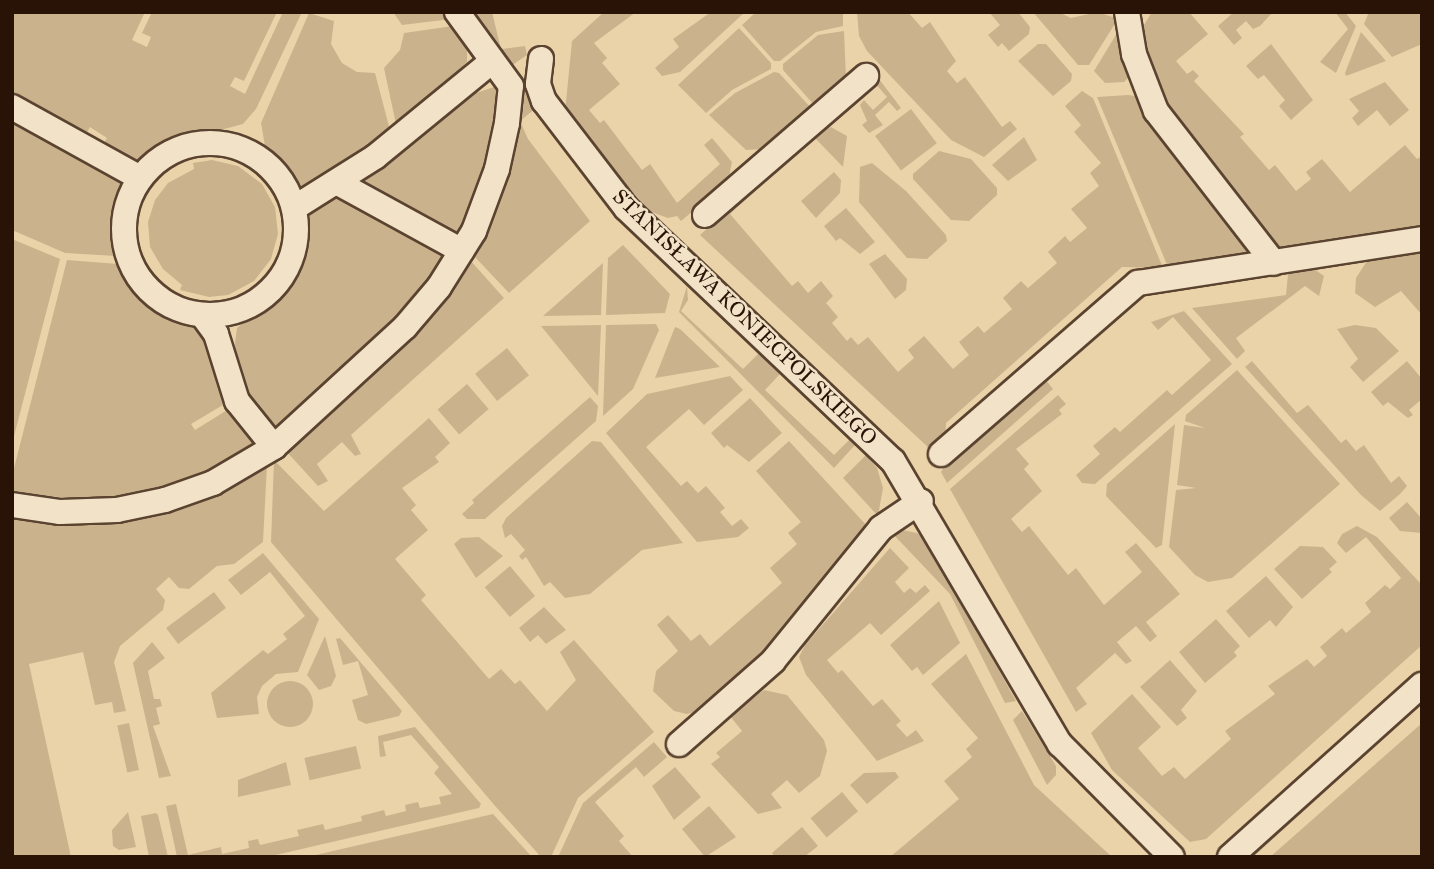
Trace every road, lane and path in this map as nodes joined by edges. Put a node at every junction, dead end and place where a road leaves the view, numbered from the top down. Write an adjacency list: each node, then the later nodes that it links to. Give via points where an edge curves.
1 (457, 12): 4 (street)
2 (1127, 12): 13 (street, via 1134,54 1156,111)
3 (541, 59): 19 (street, STANISŁAWA KONIECPOLSKIEGO, via 538,83 544,101 626,208 871,439)
4 (491, 62): 8 (street); 12 (street, via 511,86 507,122 490,190)
5 (866, 76): 10 (street)
6 (12, 107): 7 (street)
7 (139, 178): 9 (street, via 179,147 225,143 267,162 288,190); 15 (street, via 124,224 130,260 141,280 163,300)
8 (338, 183): 9 (street); 12 (street)
9 (294, 208): 14 (street, via 296,243 289,265 263,298)
10 (705, 215)
11 (1422, 239): 13 (street)
12 (462, 251): 17 (street, via 405,327)
13 (1274, 263): 18 (street, via 1138,283)
14 (243, 309): 15 (street); 16 (street)
15 (203, 316): 16 (street, via 216,334)
16 (226, 365): 17 (street, via 237,401)
17 (274, 446): 20 (street, via 213,483 141,506 79,512)
18 (941, 454)
19 (920, 501): 22 (street, via 881,528 773,662); 23 (street, STANISŁAWA KONIECPOLSKIEGO, via 1060,744)
20 (12, 505)
21 (1422, 685): 24 (street)
22 (678, 744)
23 (1171, 857)
24 (1230, 857)

